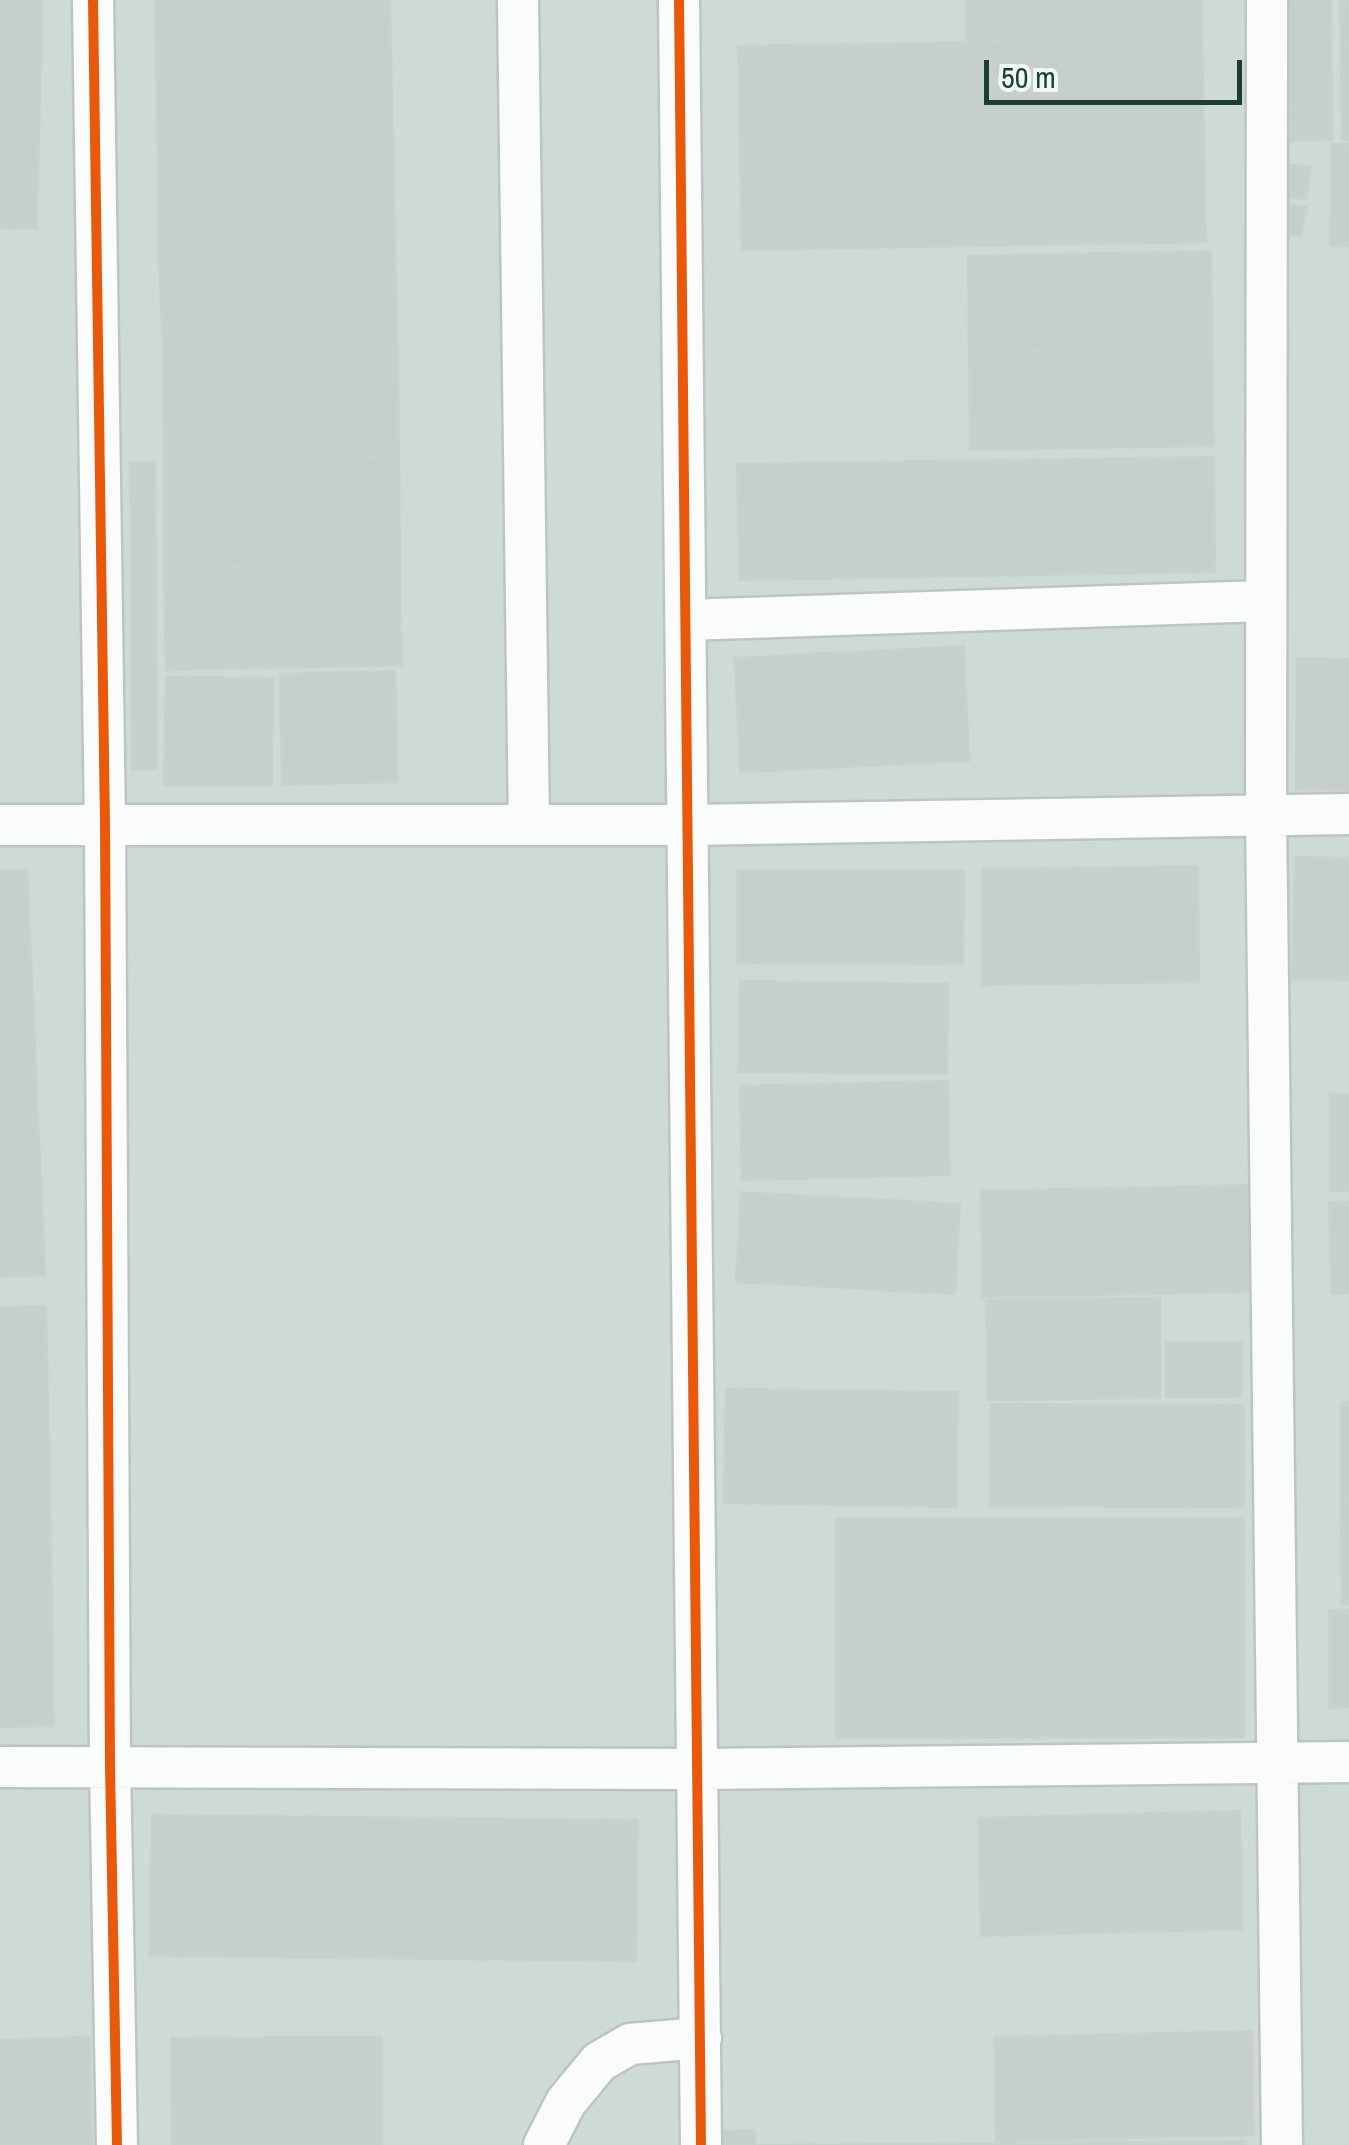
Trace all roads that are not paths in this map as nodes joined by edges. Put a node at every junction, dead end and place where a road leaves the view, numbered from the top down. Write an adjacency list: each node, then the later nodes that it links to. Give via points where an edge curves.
1 (93, 0): 9 (street)
2 (518, 0): 11 (street)
3 (679, 0): 6 (street)
4 (1267, 0): 5 (street)
5 (1264, 601): 6 (street); 8 (street)
6 (686, 620): 12 (street)
7 (1349, 814): 8 (street)
8 (1266, 816): 12 (street); 13 (street)
9 (105, 824): 10 (street); 11 (street); 15 (street)
10 (0, 825)
11 (529, 825): 12 (street)
12 (688, 825): 17 (street)
13 (1277, 1762): 14 (street); 17 (street); 22 (street)
14 (1349, 1762)
15 (110, 1766): 16 (street); 17 (street); 19 (street)
16 (0, 1767)
17 (697, 1769): 18 (street)
18 (701, 2038): 20 (street, via 630,2044 599,2062 566,2102); 21 (street)
19 (116, 2145)
20 (544, 2145)
21 (701, 2145)
22 (1282, 2145)

